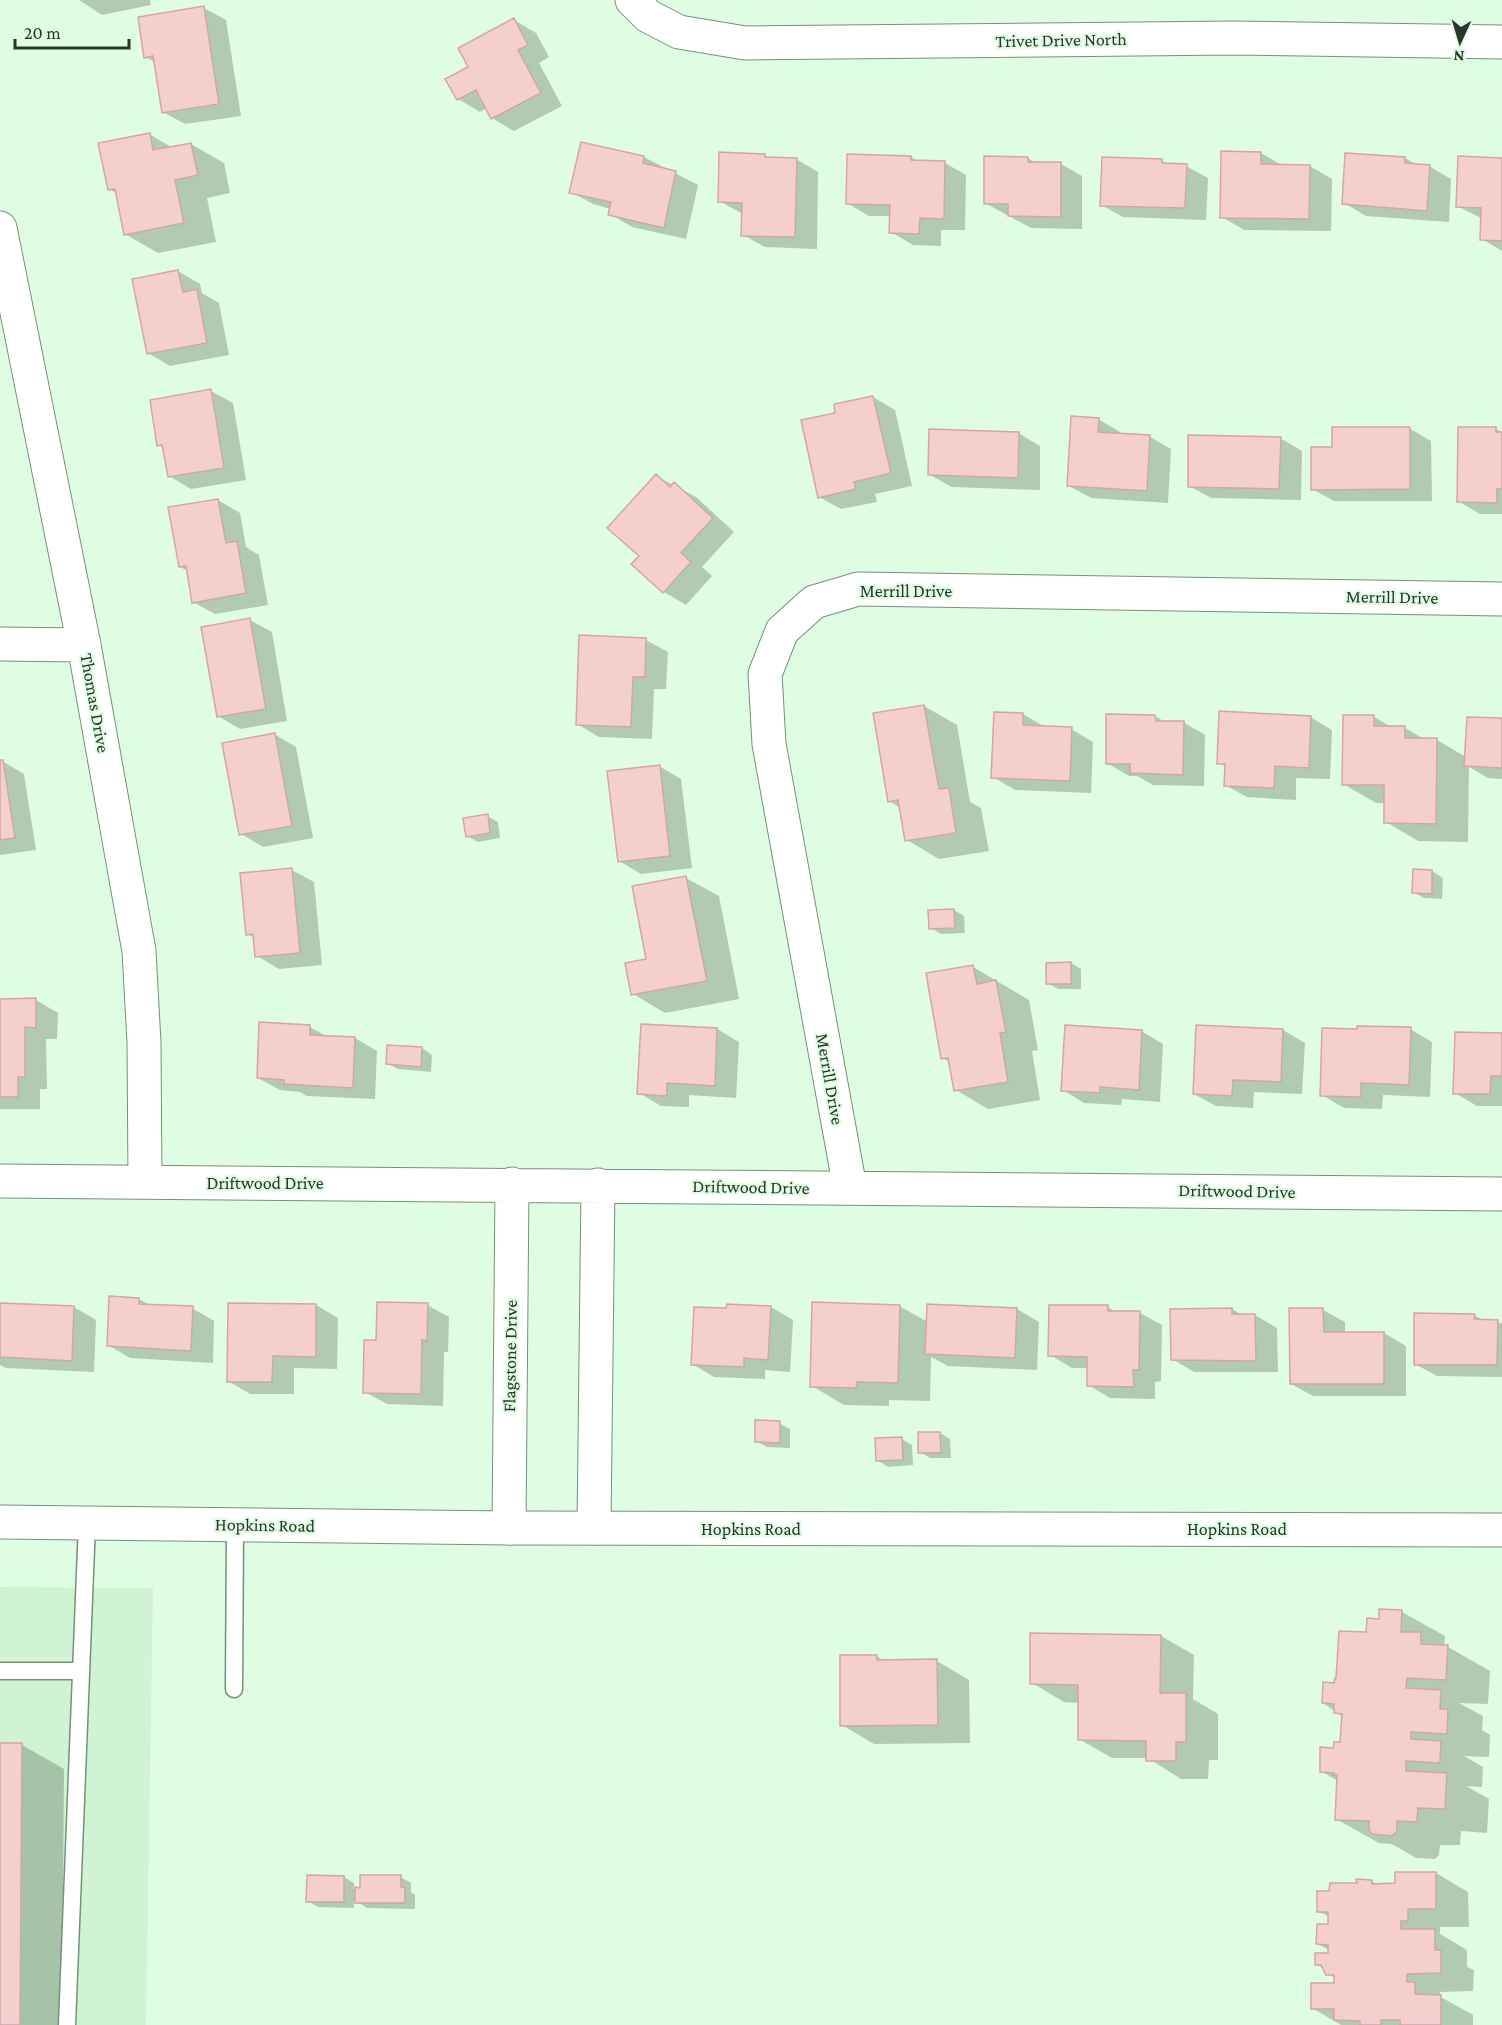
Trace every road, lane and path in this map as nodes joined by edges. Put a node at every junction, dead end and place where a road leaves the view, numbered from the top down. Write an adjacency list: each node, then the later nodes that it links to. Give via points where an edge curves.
1 (632, 0): 2 (street, Trivet Drive North, via 648,16 679,32 745,43 1233,38)
2 (1502, 42)
3 (0, 228): 6 (street, Thomas Drive)
4 (1502, 599): 11 (street, Merrill Drive, via 858,589 814,602 782,631 765,674 769,744)
5 (0, 644): 6 (street)
6 (84, 645): 8 (street, Thomas Drive, via 139,951)
7 (0, 1181): 8 (street, Driftwood Drive)
8 (145, 1182): 9 (street, Driftwood Drive)
9 (512, 1184): 10 (street, Driftwood Drive); 16 (street, Flagstone Drive)
10 (598, 1185): 11 (street, Driftwood Drive); 17 (street)
11 (850, 1188): 12 (street, Driftwood Drive)
12 (1502, 1194)
13 (0, 1522): 14 (street, Hopkins Road)
14 (87, 1523): 15 (street, Hopkins Road); 20 (lane)
15 (235, 1525): 16 (street, Hopkins Road); 21 (lane)
16 (509, 1528): 17 (street, Hopkins Road)
17 (594, 1528): 18 (street, Hopkins Road)
18 (1502, 1530)
19 (0, 1671): 20 (lane)
20 (81, 1671): 22 (lane)
21 (234, 1689)
22 (67, 2025)

